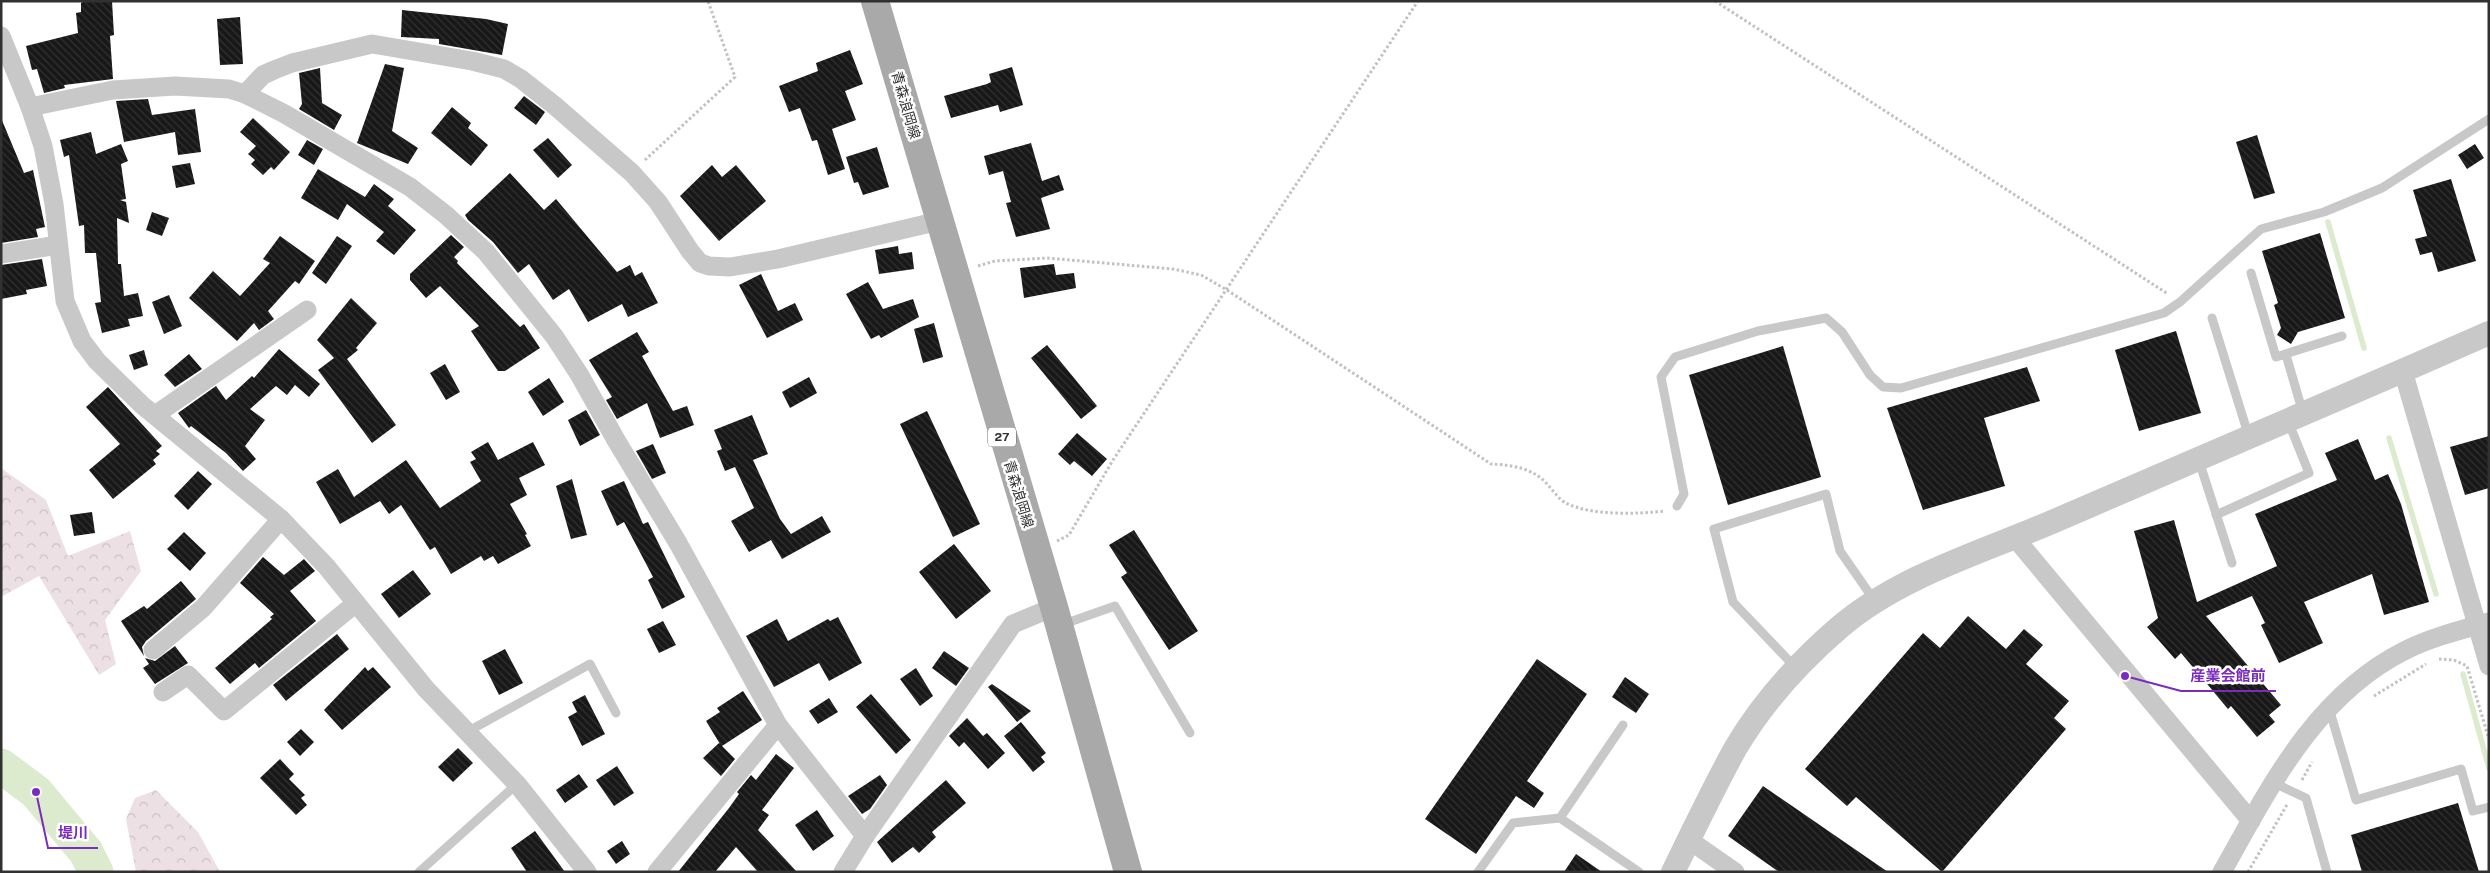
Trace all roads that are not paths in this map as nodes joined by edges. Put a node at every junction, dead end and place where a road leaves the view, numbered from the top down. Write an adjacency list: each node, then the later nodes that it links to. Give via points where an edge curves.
1 (875, 1): 6 (main road, 青森浪岡線 / 27)
2 (1, 36): 4 (street)
3 (246, 94): 4 (street, via 206,86 113,90); 6 (street, via 263,75 274,70 360,46 387,46 504,69 521,79 632,173 658,202 690,251 709,266 730,267 778,259); 35 (street, via 410,187 486,252 554,336 579,374 678,543)
4 (30, 107): 7 (street, via 43,146)
5 (2489, 119): 20 (lane, via 2382,188 2324,212 2261,229 2164,313 1901,388 1883,387 1870,375 1842,332 1826,318 1758,331 1675,357 1661,377 1684,494)
6 (939, 221): 27 (main road, 青森浪岡線 / 27)
7 (58, 245): 8 (street); 16 (street, via 65,301 82,341 97,361)
8 (1, 254)
9 (2251, 273): 14 (lane, via 2276,357)
10 (307, 310): 16 (street)
11 (2212, 318): 18 (lane)
12 (2489, 333): 15 (street)
13 (2342, 336): 14 (lane)
14 (2286, 355): 17 (lane)
15 (2403, 371): 17 (street); 28 (street)
16 (155, 415): 22 (street)
17 (2295, 417): 18 (street); 21 (lane, via 2309,473)
18 (2249, 437): 19 (street)
19 (2198, 459): 21 (lane); 23 (street)
20 (1677, 506)
21 (2216, 515): 24 (lane)
22 (281, 519): 26 (street); 29 (street, via 203,608)
23 (2015, 538): 25 (street); 43 (street)
24 (2232, 563)
25 (1874, 600): 31 (street); 31 (lane, via 1840,551 1826,494 1714,529 1734,602)
26 (356, 603): 32 (street, via 224,711 188,675); 37 (street, via 426,689)
27 (1056, 616): 38 (lane, via 1115,606); 44 (street, via 1013,624); 50 (main road, 青森浪岡線 / 27)
28 (2483, 624): 30 (street); 33 (street, via 2406,650 2353,684)
29 (153, 650)
30 (2489, 666)
31 (1797, 668): 45 (street, via 1767,703 1736,748)
32 (163, 692)
33 (2329, 706): 39 (street, via 2301,739); 41 (lane, via 2356,800 2461,769 2473,811)
34 (616, 713): 37 (lane, via 590,664)
35 (778, 725): 44 (street); 48 (street)
36 (1623, 726): 42 (lane)
37 (467, 732): 40 (street)
38 (1190, 732)
39 (2274, 783): 43 (street); 56 (lane, via 2306,798)
40 (517, 784): 46 (lane); 47 (street)
41 (2489, 807)
42 (1560, 818): 51 (lane, via 1513,822); 52 (lane)
43 (2251, 822): 55 (street)
44 (864, 836): 49 (street)
45 (1688, 840): 53 (street); 54 (street)
46 (418, 872)
47 (587, 872)
48 (657, 872)
49 (843, 872)
50 (1128, 872)
51 (1478, 872)
52 (1639, 872)
53 (1673, 872)
54 (1735, 872)
55 (2222, 872)
56 (2327, 872)

